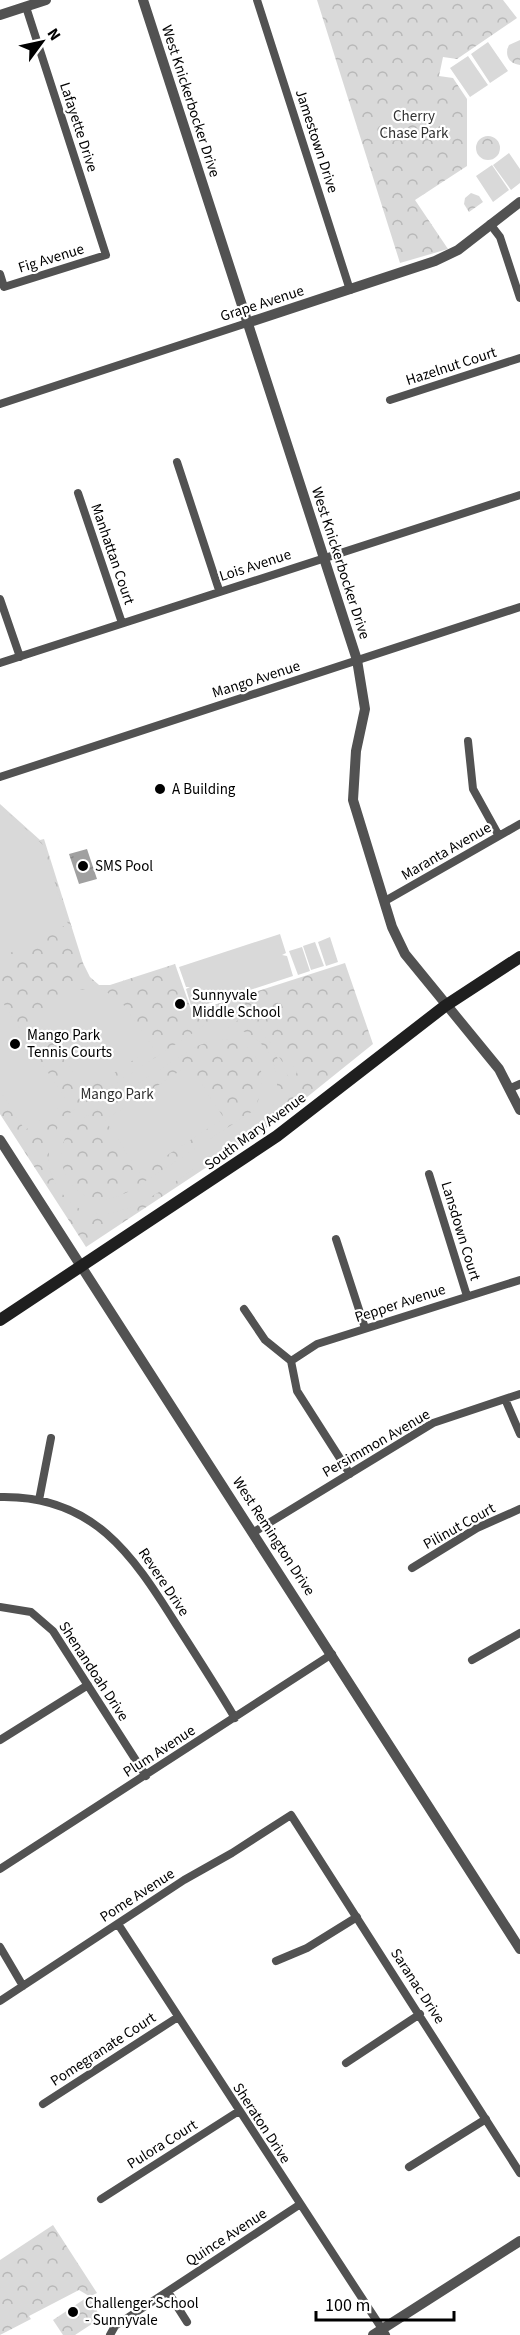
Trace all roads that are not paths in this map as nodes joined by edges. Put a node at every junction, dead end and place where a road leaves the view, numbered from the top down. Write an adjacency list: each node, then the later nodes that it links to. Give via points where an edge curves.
1 (46, 0): 4 (street)
2 (143, 0): 12 (street, West Knickerbocker Drive)
3 (257, 0): 10 (street, Jamestown Drive)
4 (26, 7): 5 (street); 8 (street, Lafayette Drive)
5 (0, 15)
6 (520, 202): 7 (street, Grape Avenue)
7 (490, 224): 10 (street, Grape Avenue, via 458,250 435,261); 11 (street, via 500,237)
8 (106, 255): 9 (street, Fig Avenue, via 4,287)
9 (0, 274)
10 (350, 290): 12 (street, Grape Avenue)
11 (520, 298)
12 (247, 323): 15 (street, Grape Avenue); 19 (street, West Knickerbocker Drive)
13 (520, 358): 14 (street, Hazelnut Court)
14 (390, 400)
15 (0, 404)
16 (177, 462): 20 (street)
17 (78, 494): 23 (street, Manhattan Court)
18 (520, 495): 19 (street, Lois Avenue)
19 (324, 557): 20 (street, Lois Avenue); 25 (street, West Knickerbocker Drive)
20 (219, 590): 23 (street, Lois Avenue)
21 (0, 599): 24 (street)
22 (520, 607): 25 (street, Mango Avenue)
23 (122, 623): 24 (street, Lois Avenue)
24 (20, 657): 26 (street, Lois Avenue)
25 (357, 660): 28 (street, Mango Avenue); 31 (street, West Knickerbocker Drive, via 365,709 356,751 353,800)
26 (0, 663)
27 (468, 741): 30 (street, via 473,789)
28 (0, 777)
29 (520, 824): 30 (street, Maranta Avenue)
30 (499, 836): 31 (street, Maranta Avenue)
31 (384, 901): 33 (street, West Knickerbocker Drive, via 405,954)
32 (520, 957): 33 (main road, South Mary Avenue)
33 (445, 1006): 34 (street, West Knickerbocker Drive); 39 (main road, South Mary Avenue, via 277,1136)
34 (515, 1086): 35 (street, West Knickerbocker Drive)
35 (520, 1110)
36 (0, 1140): 39 (street, West Remington Drive)
37 (429, 1174): 41 (street, Lansdown Court)
38 (336, 1239): 44 (street)
39 (81, 1267): 43 (main road, South Mary Avenue); 54 (street, West Remington Drive)
40 (520, 1280): 41 (street, Pepper Avenue)
41 (467, 1296): 44 (street, Pepper Avenue)
42 (244, 1309): 45 (street, via 265,1340)
43 (0, 1320)
44 (365, 1328): 45 (street, Pepper Avenue, via 317,1344)
45 (291, 1361): 50 (street, via 297,1391)
46 (520, 1394): 47 (street, Persimmon Avenue)
47 (505, 1399): 48 (street); 50 (street, Persimmon Avenue, via 433,1423)
48 (520, 1434)
49 (51, 1438): 52 (street)
50 (350, 1474): 54 (street, Persimmon Avenue)
51 (0, 1497): 52 (street, Revere Drive)
52 (39, 1500): 61 (street, Revere Drive, via 92,1522 133,1558)
53 (520, 1509): 55 (street, Pilinut Court, via 477,1528)
54 (254, 1532): 58 (street, West Remington Drive)
55 (412, 1568)
56 (0, 1607): 60 (street, Shenandoah Drive, via 22,1609 39,1617 53,1631)
57 (520, 1633): 59 (street)
58 (332, 1654): 61 (street, Plum Avenue); 69 (street, West Remington Drive)
59 (472, 1660)
60 (88, 1686): 62 (street); 63 (street, Shenandoah Drive)
61 (235, 1718): 63 (street, Plum Avenue)
62 (0, 1740)
63 (146, 1776): 65 (street, Plum Avenue)
64 (291, 1815): 66 (street, Saranac Drive); 67 (street, Pome Avenue)
65 (0, 1869)
66 (357, 1917): 70 (street, via 307,1948); 73 (street, Saranac Drive)
67 (118, 1924): 71 (street, Pome Avenue); 74 (street, Sheraton Drive)
68 (0, 1947): 71 (street)
69 (520, 1949)
70 (276, 1961)
71 (23, 1986): 72 (street, Pome Avenue)
72 (0, 2001)
73 (420, 2014): 75 (street); 78 (street, Saranac Drive)
74 (178, 2017): 76 (street, Pomegranate Court); 77 (street, Sheraton Drive)
75 (346, 2063)
76 (43, 2104)
77 (239, 2111): 81 (street, Pulora Court); 82 (street, Sheraton Drive)
78 (486, 2119): 79 (street); 80 (street, Saranac Drive)
79 (409, 2167)
80 (520, 2173)
81 (101, 2199)
82 (299, 2205): 84 (street, Quince Avenue); 86 (street, Sheraton Drive)
83 (520, 2241): 86 (street)
84 (168, 2292): 85 (street); 87 (street, Quince Avenue, via 115,2326)
85 (187, 2322)
86 (380, 2333)
87 (110, 2335)

